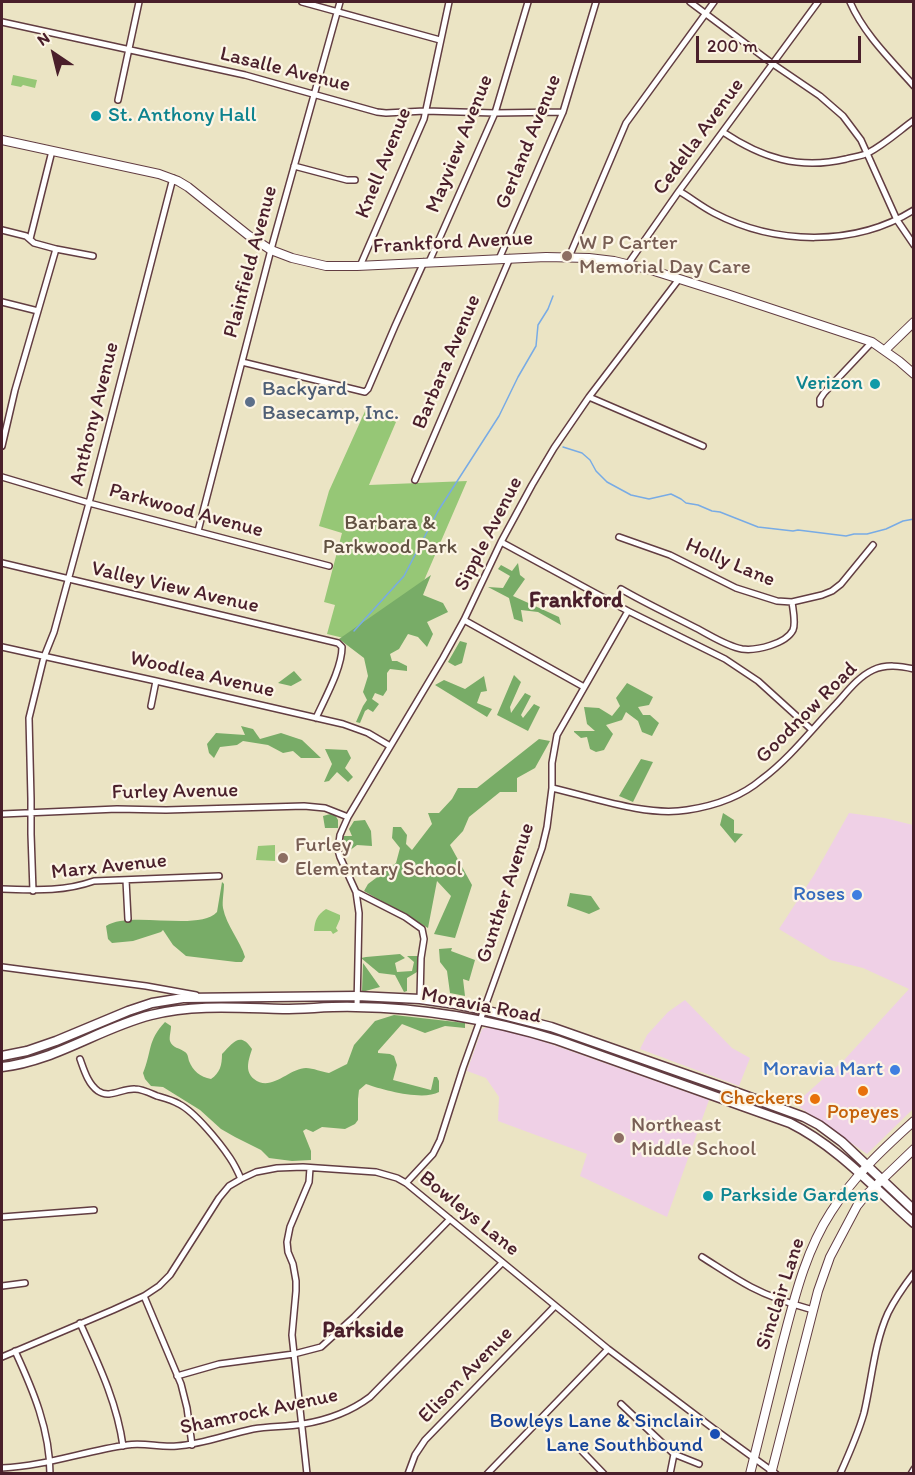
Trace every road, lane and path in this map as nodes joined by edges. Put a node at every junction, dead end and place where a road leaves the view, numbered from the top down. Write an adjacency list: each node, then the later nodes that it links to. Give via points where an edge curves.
1 (139, 2): 15 (street)
2 (302, 2): 11 (street)
3 (340, 2): 11 (street, Plainfield Avenue)
4 (449, 2): 14 (street, Knell Avenue)
5 (528, 2): 22 (street, Mayview Avenue)
6 (596, 2): 21 (street, Gerland Avenue)
7 (690, 2): 12 (street)
8 (714, 2): 12 (street)
9 (818, 2): 16 (street, Cedella Avenue)
10 (850, 2): 17 (street, via 864,27)
11 (337, 12): 14 (street); 18 (street, Plainfield Avenue)
12 (705, 14): 16 (street); 40 (street, via 626,123)
13 (2, 22): 15 (street, Lasalle Avenue)
14 (440, 40): 20 (street, Knell Avenue)
15 (129, 50): 18 (street, Lasalle Avenue); 19 (street)
16 (773, 64): 24 (street, Cedella Avenue); 27 (street, via 831,105)
17 (914, 86)
18 (315, 94): 20 (street, Lasalle Avenue, via 377,112); 28 (street, Plainfield Avenue)
19 (118, 100)
20 (425, 111): 22 (street, Lasalle Avenue); 45 (street, Knell Avenue)
21 (563, 112): 22 (street, Lasalle Avenue); 42 (street, Gerland Avenue)
22 (495, 113): 43 (street, Mayview Avenue)
23 (914, 120): 27 (street)
24 (723, 132): 27 (street, via 756,152 783,160 827,162); 31 (street, Cedella Avenue)
25 (2, 140): 26 (street, Frankford Avenue)
26 (52, 151): 29 (street, Frankford Avenue); 35 (street)
27 (867, 153): 33 (street)
28 (294, 166): 30 (street); 38 (street, Plainfield Avenue)
29 (173, 178): 38 (street, Frankford Avenue); 60 (street, Anthony Avenue)
30 (355, 180)
31 (679, 191): 33 (street, via 730,220 762,231 800,237 848,235); 44 (street, Cedella Avenue)
32 (914, 210): 33 (street)
33 (897, 220): 36 (street)
34 (2, 230): 35 (street)
35 (30, 239): 37 (street)
36 (914, 245)
37 (56, 249): 39 (street); 48 (street)
38 (271, 250): 45 (street, Frankford Avenue, via 326,266); 52 (street, Plainfield Avenue)
39 (93, 256)
40 (568, 256): 41 (street, Frankford Avenue); 44 (street, Frankford Avenue)
41 (510, 258): 42 (street, Frankford Avenue); 59 (street, Barbara Avenue)
42 (500, 259): 43 (street, Frankford Avenue)
43 (427, 262): 45 (street, Frankford Avenue); 52 (street, Mayview Avenue, via 365,392)
44 (628, 264): 46 (street, Frankford Avenue)
45 (360, 266)
46 (679, 279): 50 (street, Frankford Avenue); 54 (street, Sipple Avenue)
47 (2, 302): 48 (street)
48 (38, 311): 57 (street)
49 (914, 322): 51 (street)
50 (872, 342): 51 (street, Frankford Avenue); 55 (street, via 825,393)
51 (885, 350): 53 (street, Frankford Avenue)
52 (242, 362): 61 (street, Plainfield Avenue)
53 (914, 374)
54 (589, 397): 56 (street); 63 (street, Sipple Avenue, via 532,485)
55 (820, 404)
56 (703, 446)
57 (2, 447)
58 (2, 477): 60 (street, Parkwood Avenue)
59 (414, 480)
60 (89, 503): 61 (street, Parkwood Avenue); 67 (street, Anthony Avenue)
61 (198, 531): 66 (street, Parkwood Avenue)
62 (619, 537): 69 (street, Holly Lane, via 670,555 736,588)
63 (501, 542): 70 (street); 71 (street, Sipple Avenue)
64 (873, 545): 69 (street, via 832,591)
65 (2, 563): 67 (street, Valley View Avenue)
66 (329, 566)
67 (68, 579): 73 (street, Anthony Avenue); 78 (street, Valley View Avenue, via 341,645 331,688)
68 (621, 589): 69 (street, Holly Lane, via 742,649 767,646 788,636 794,623)
69 (792, 602)
70 (628, 611): 76 (street, Gunther Avenue); 79 (street, via 750,674)
71 (464, 621): 76 (street); 80 (street, Sipple Avenue)
72 (2, 647): 73 (street, Woodlea Avenue)
73 (45, 657): 75 (street, Woodlea Avenue); 82 (street, Anthony Avenue, via 29,718)
74 (914, 669): 79 (street, Goodnow Road, via 891,666 873,670)
75 (156, 681): 77 (street); 78 (street, Woodlea Avenue)
76 (584, 687): 81 (street, Gunther Avenue, via 557,735)
77 (151, 706)
78 (316, 718): 80 (street, Woodlea Avenue, via 356,728)
79 (812, 729): 81 (street, Goodnow Road, via 761,781 705,806 644,810)
80 (390, 746): 84 (street, Sipple Avenue)
81 (552, 788): 96 (street, Gunther Avenue, via 542,848)
82 (31, 813): 83 (street, Furley Avenue); 84 (street, Furley Avenue, via 304,806 325,808); 88 (street, Anthony Avenue)
83 (2, 814)
84 (348, 817): 89 (street, Sipple Avenue, via 338,850)
85 (219, 876): 86 (street, Marx Avenue)
86 (126, 880): 88 (street, Marx Avenue); 90 (street)
87 (2, 889): 88 (street, Marx Avenue)
88 (33, 891)
89 (356, 892): 92 (street); 94 (street, via 422,929)
90 (128, 919)
91 (2, 967): 93 (street)
92 (357, 996): 93 (main road, Moravia Road); 94 (main road, Moravia Road); 95 (street)
93 (206, 997): 98 (main road, Moravia Road, via 153,1004 27,1051)
94 (420, 999): 96 (main road, Moravia Road)
95 (357, 1006): 97 (main road, Moravia Road); 100 (main road, Moravia Road, via 175,1010 127,1022 48,1056)
96 (484, 1010): 97 (street, Gunther Avenue); 103 (main road, Moravia Road, via 551,1027 790,1112 819,1125)
97 (480, 1019): 105 (main road, Moravia Road, via 557,1040 790,1123 818,1139); 107 (street, Gunther Avenue, via 434,1154)
98 (2, 1056)
99 (80, 1059): 106 (street, via 90,1081 101,1092 138,1089 184,1107 224,1150)
100 (2, 1068)
101 (914, 1121): 103 (street, Sinclair Lane)
102 (914, 1149): 108 (street, Sinclair Lane)
103 (867, 1165): 105 (street, Sinclair Lane); 108 (main road, Moravia Road)
104 (310, 1167): 106 (street, Bowleys Lane, via 264,1170); 107 (street, Bowleys Lane, via 376,1172); 126 (street, via 309,1182 288,1236 296,1281)
105 (859, 1173): 108 (main road, Moravia Road); 120 (street, Sinclair Lane, via 823,1225)
106 (241, 1179): 119 (street, Bowleys Lane, via 219,1198 170,1275)
107 (406, 1183): 112 (street, Bowleys Lane)
108 (879, 1184): 109 (main road, Moravia Road); 113 (main road, Moravia Road); 122 (street, Sinclair Lane, via 857,1206 843,1230 828,1261)
109 (914, 1209)
110 (94, 1210): 111 (street)
111 (2, 1217)
112 (450, 1219): 115 (street, Bowleys Lane); 126 (street, via 327,1342)
113 (914, 1223)
114 (702, 1257): 120 (street, via 749,1286)
115 (502, 1263): 121 (street, Bowleys Lane); 130 (street, Shamrock Avenue, via 370,1397 347,1412)
116 (914, 1273): 148 (street, via 894,1302 880,1334 864,1413)
117 (25, 1283): 118 (street)
118 (2, 1286)
119 (144, 1296): 123 (street, Bowleys Lane); 128 (street)
120 (793, 1305): 122 (street); 135 (street, Sinclair Lane)
121 (555, 1306): 124 (street, Bowleys Lane); 143 (street, Elison Avenue, via 425,1440)
122 (813, 1310): 140 (street, Sinclair Lane)
123 (80, 1323): 125 (street, Bowleys Lane); 133 (street, via 112,1399)
124 (608, 1349): 135 (street, Bowleys Lane); 144 (street)
125 (15, 1351): 127 (street, Bowleys Lane); 136 (street, via 43,1419)
126 (294, 1354): 128 (street, via 219,1364); 130 (street)
127 (2, 1357)
128 (177, 1376): 131 (street)
129 (621, 1404): 134 (street)
130 (302, 1424): 131 (street, Shamrock Avenue, via 258,1428); 142 (street)
131 (192, 1445): 133 (street, Shamrock Avenue)
132 (576, 1445): 145 (street)
133 (123, 1446): 136 (street, Shamrock Avenue)
134 (674, 1454): 137 (street); 146 (street)
135 (754, 1458): 140 (street, Bowleys Lane); 147 (street, Sinclair Lane)
136 (50, 1462): 138 (street, Shamrock Avenue); 141 (street)
137 (699, 1464)
138 (2, 1468)
139 (914, 1468): 149 (street)
140 (773, 1472)
141 (50, 1473)
142 (307, 1473)
143 (408, 1473)
144 (487, 1473)
145 (604, 1473)
146 (670, 1473)
147 (750, 1473)
148 (840, 1473)
149 (911, 1473)

